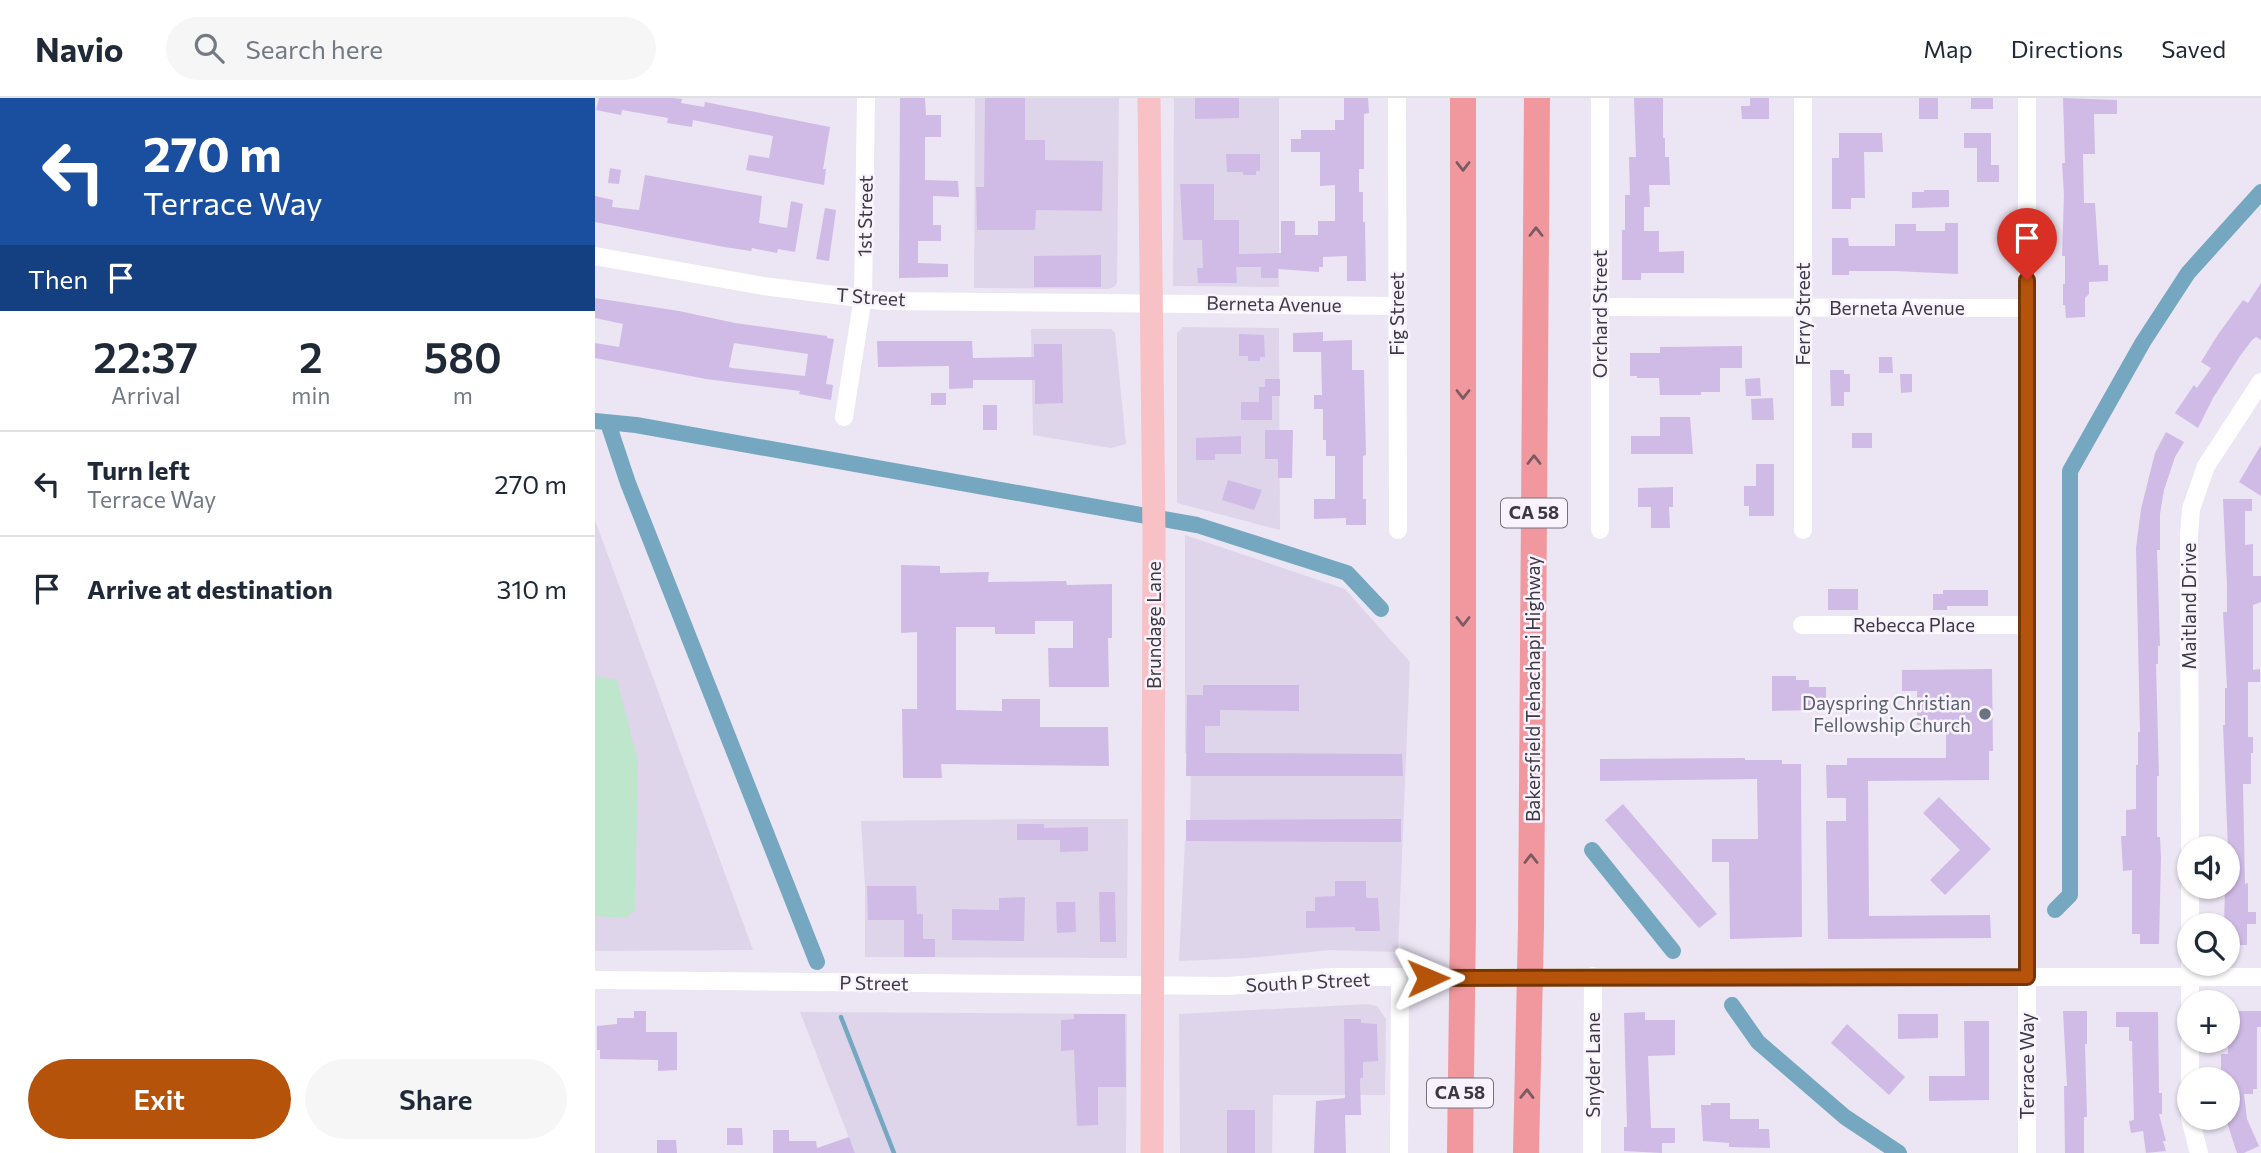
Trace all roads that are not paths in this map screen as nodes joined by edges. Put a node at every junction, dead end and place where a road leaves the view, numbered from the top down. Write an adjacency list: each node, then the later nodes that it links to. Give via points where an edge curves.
1 (866, 98): 10 (street, 1st Street)
2 (1149, 98): 11 (main road, Brundage Lane)
3 (1397, 98): 12 (street, Fig Street)
4 (1464, 98): 35 (highway, CA 58, one-way to 35)
5 (1537, 98): 36 (highway, Bakersfield Tehachapi Highway / CA 58, one-way to 5)
6 (1600, 98): 13 (street, Orchard Street)
7 (1803, 98): 14 (street, Ferry Street)
8 (2027, 98): 15 (street, Terrace Way)
9 (595, 256): 10 (street, T Street, via 763,286)
10 (863, 297): 11 (street, T Street, via 883,301); 17 (street, 1st Street)
11 (1150, 302): 12 (street, Berneta Avenue); 31 (main road, Brundage Lane)
12 (1397, 306): 18 (street, Fig Street)
13 (1600, 307): 14 (street, Berneta Avenue); 19 (street, Orchard Street)
14 (1803, 307): 15 (street, Berneta Avenue); 20 (street, Ferry Street)
15 (2027, 308): 22 (street, Terrace Way)
16 (2261, 382): 23 (street, Maitland Drive, via 2206,466 2191,509)
17 (843, 417)
18 (1398, 530)
19 (1600, 530)
20 (1803, 530)
21 (1802, 625): 22 (street, Rebecca Place)
22 (2027, 625): 27 (street, Terrace Way)
23 (2190, 836)
24 (2177, 971): 27 (street, South P Street)
25 (2240, 975): 28 (street, South P Street)
26 (1593, 976): 27 (street, South P Street); 29 (street, South P Street); 37 (street, Snyder Lane)
27 (2027, 977): 38 (street, Terrace Way)
28 (2261, 977)
29 (1400, 978): 31 (street, South P Street); 34 (street)
30 (595, 980): 31 (street, P Street)
31 (1153, 986): 33 (main road, Brundage Lane)
32 (2193, 1130): 39 (street)
33 (1152, 1153)
34 (1399, 1153)
35 (1460, 1153)
36 (1526, 1153)
37 (1592, 1153)
38 (2027, 1153)
39 (2199, 1153)

